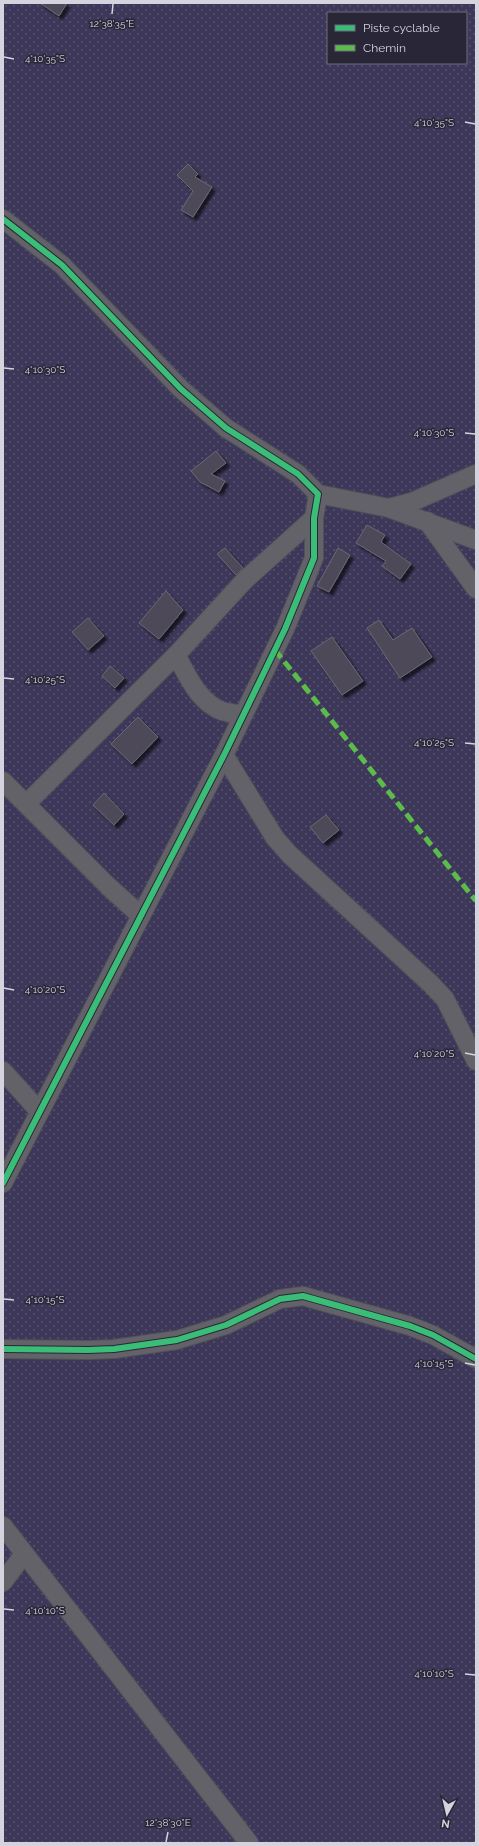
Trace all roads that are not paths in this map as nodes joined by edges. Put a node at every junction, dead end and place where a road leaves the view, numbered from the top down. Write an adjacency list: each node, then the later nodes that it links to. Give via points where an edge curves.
1 (3, 219): 3 (street, via 62,265 181,389 226,428 298,474)
2 (476, 474): 4 (street, via 412,502)
3 (318, 494): 4 (street); 5 (street)
4 (389, 508): 6 (street)
5 (314, 518): 9 (street, via 245,580); 10 (street, via 314,558 285,629)
6 (426, 521): 7 (street); 8 (street)
7 (476, 540)
8 (476, 589)
9 (176, 655): 10 (street, via 201,697 210,706 223,712); 13 (street)
10 (243, 715): 11 (street)
11 (224, 755): 14 (street); 15 (street, via 275,838 290,855 445,999)
12 (3, 781): 13 (street)
13 (26, 804): 14 (street)
14 (141, 916): 17 (street)
15 (476, 1061)
16 (3, 1071): 17 (street)
17 (39, 1111): 18 (street)
18 (3, 1183)
19 (3, 1350): 20 (street, via 114,1349 178,1340 226,1326 280,1299 303,1296 410,1326 433,1335)
20 (476, 1359)
21 (3, 1526): 22 (street)
22 (24, 1554): 23 (street); 24 (street)
23 (3, 1582)
24 (249, 1843)

